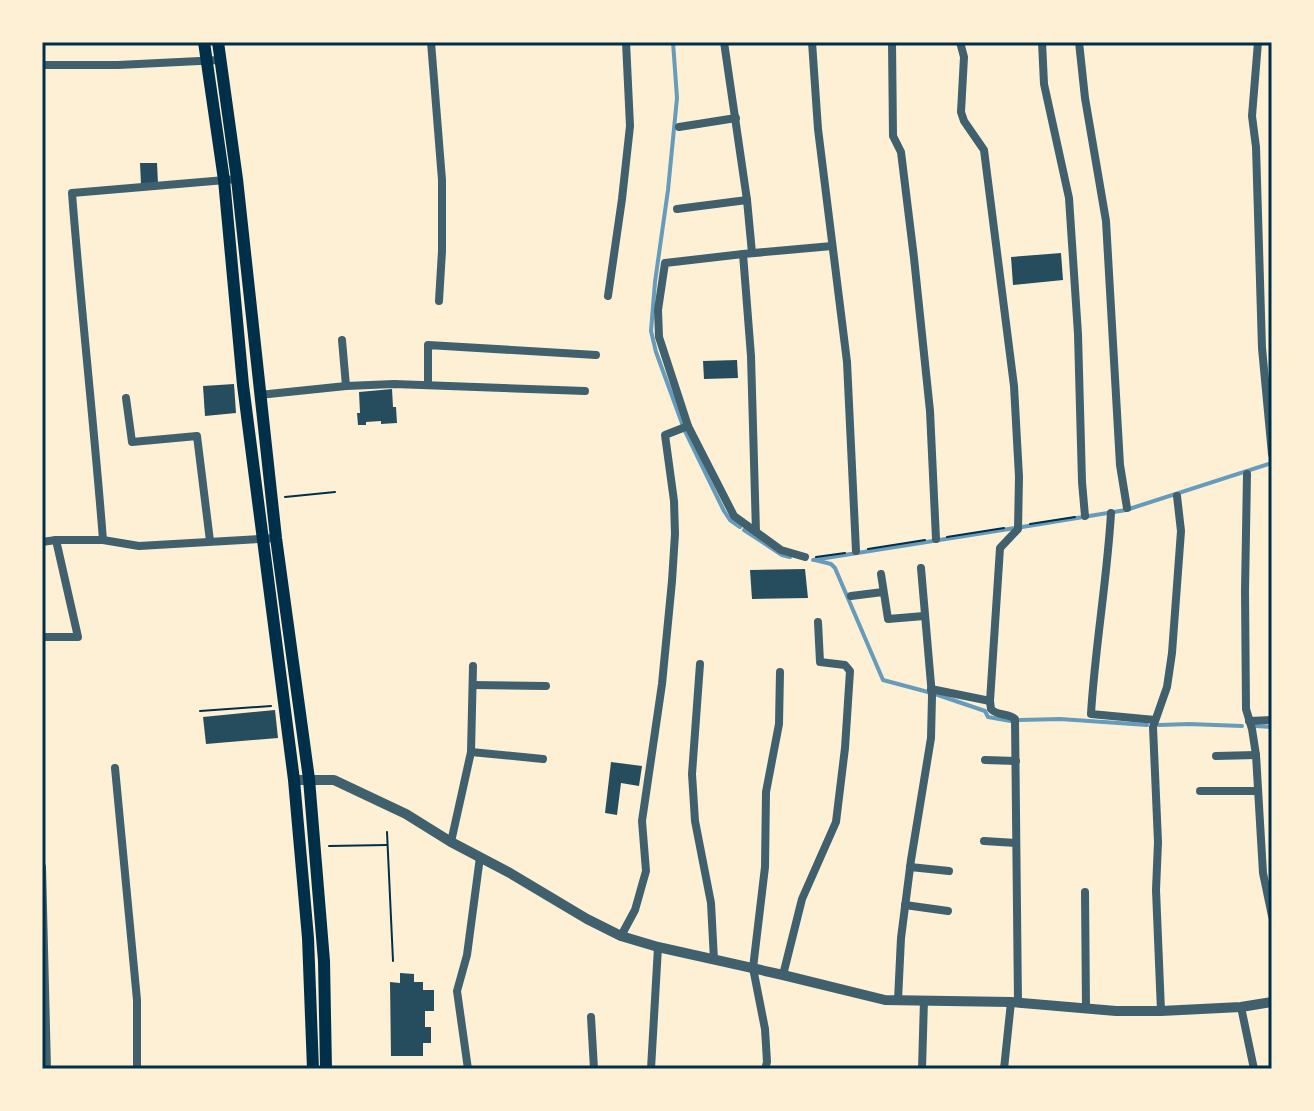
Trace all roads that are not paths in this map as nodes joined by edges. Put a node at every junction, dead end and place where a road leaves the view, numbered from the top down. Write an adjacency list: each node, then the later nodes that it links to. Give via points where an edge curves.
1 (204, 42): 12 (main road)
2 (218, 42): 12 (main road)
3 (431, 42): 22 (street, via 442,180)
4 (626, 42): 21 (street, via 630,126)
5 (724, 42): 14 (street)
6 (812, 42): 19 (street)
7 (892, 42): 41 (street, via 893,136 901,152 914,258 930,411)
8 (960, 42): 61 (street, via 961,112 984,150 1014,386 1019,477 1019,526 1000,548)
9 (1042, 42): 37 (street, via 1044,84 1069,198)
10 (1079, 42): 35 (street, via 1106,221)
11 (1258, 42): 32 (street, via 1252,116)
12 (214, 61): 13 (street); 16 (main road)
13 (42, 65)
14 (736, 118): 15 (street); 17 (street)
15 (679, 127)
16 (230, 180): 25 (main road); 28 (main road); 43 (street, via 72,193)
17 (747, 200): 18 (street); 20 (street)
18 (677, 209)
19 (832, 246): 20 (street); 46 (street, via 847,362)
20 (748, 253): 31 (street, via 665,263 659,337); 38 (street)
21 (608, 296)
22 (439, 301)
23 (342, 340): 27 (street)
24 (596, 355): 26 (street, via 428,345)
25 (243, 385): 28 (main road); 39 (main road)
26 (428, 385): 27 (street); 29 (street)
27 (346, 386): 28 (street)
28 (259, 388): 40 (main road)
29 (585, 391)
30 (126, 398): 44 (street, via 132,442 197,436)
31 (688, 426): 38 (street, via 734,516); 87 (street, via 665,435 674,501 672,581 642,821 646,871)
32 (1272, 454)
33 (1247, 474): 64 (street)
34 (1177, 496): 62 (street, via 1181,531 1172,653)
35 (1127, 508)
36 (1111, 513): 62 (street, via 1091,714)
37 (1085, 516)
38 (756, 532): 47 (street, via 781,550)
39 (262, 538): 40 (street); 44 (street); 73 (main road)
40 (276, 538): 72 (main road)
41 (936, 539)
42 (56, 540): 43 (street); 45 (street); 54 (street, via 78,637)
43 (103, 540): 44 (street, via 139,546)
44 (210, 541)
45 (42, 542)
46 (856, 551)
47 (805, 557)
48 (921, 568): 52 (street)
49 (881, 574): 50 (street)
50 (883, 592): 51 (street); 52 (street, via 888,619)
51 (851, 596)
52 (924, 616): 60 (street)
53 (818, 622): 91 (street, via 820,662 845,665 850,671 845,748 836,822 802,899)
54 (42, 637)
55 (700, 664): 89 (street, via 692,774)
56 (473, 666): 58 (street)
57 (780, 672): 90 (street)
58 (473, 685): 59 (street); 65 (street)
59 (546, 686)
60 (931, 689): 61 (street); 81 (street, via 931,738)
61 (990, 701): 70 (street, via 993,712 1015,719)
62 (1155, 720): 98 (street)
63 (1272, 720): 64 (street)
64 (1249, 721): 66 (street)
65 (471, 752): 68 (street); 77 (street)
66 (1256, 755): 67 (street); 75 (street)
67 (1216, 756)
68 (543, 759)
69 (985, 760): 70 (street)
70 (1016, 761): 78 (street)
71 (115, 768): 101 (street, via 137,1000)
72 (309, 779): 73 (street); 77 (street, via 334,780); 103 (main road, via 324,961)
73 (294, 780): 102 (main road)
74 (1200, 791): 75 (street)
75 (1257, 791): 86 (street)
76 (984, 841): 78 (street)
77 (451, 842): 79 (street)
78 (1016, 843): 94 (street)
79 (480, 857): 87 (street); 104 (street, via 457,991)
80 (42, 867): 100 (street)
81 (910, 867): 82 (street); 84 (street)
82 (949, 871)
83 (1085, 892): 97 (street)
84 (905, 905): 85 (street); 92 (street)
85 (948, 911)
86 (1272, 916)
87 (621, 936): 88 (street)
88 (658, 947): 89 (street); 106 (street)
89 (714, 960): 90 (street)
90 (753, 968): 91 (street); 107 (street, via 765,1029)
91 (783, 975): 92 (street)
92 (898, 1000): 93 (street)
93 (924, 1000): 94 (street); 108 (street)
94 (1014, 1002): 97 (street); 109 (street)
95 (1272, 1002): 96 (street)
96 (1241, 1007): 98 (street); 110 (street)
97 (1086, 1009): 98 (street)
98 (1161, 1011)
99 (591, 1017): 105 (street)
100 (47, 1069)
101 (137, 1069)
102 (313, 1069)
103 (326, 1069)
104 (468, 1069)
105 (594, 1069)
106 (651, 1069)
107 (765, 1069)
108 (922, 1069)
109 (1004, 1069)
110 (1254, 1069)

